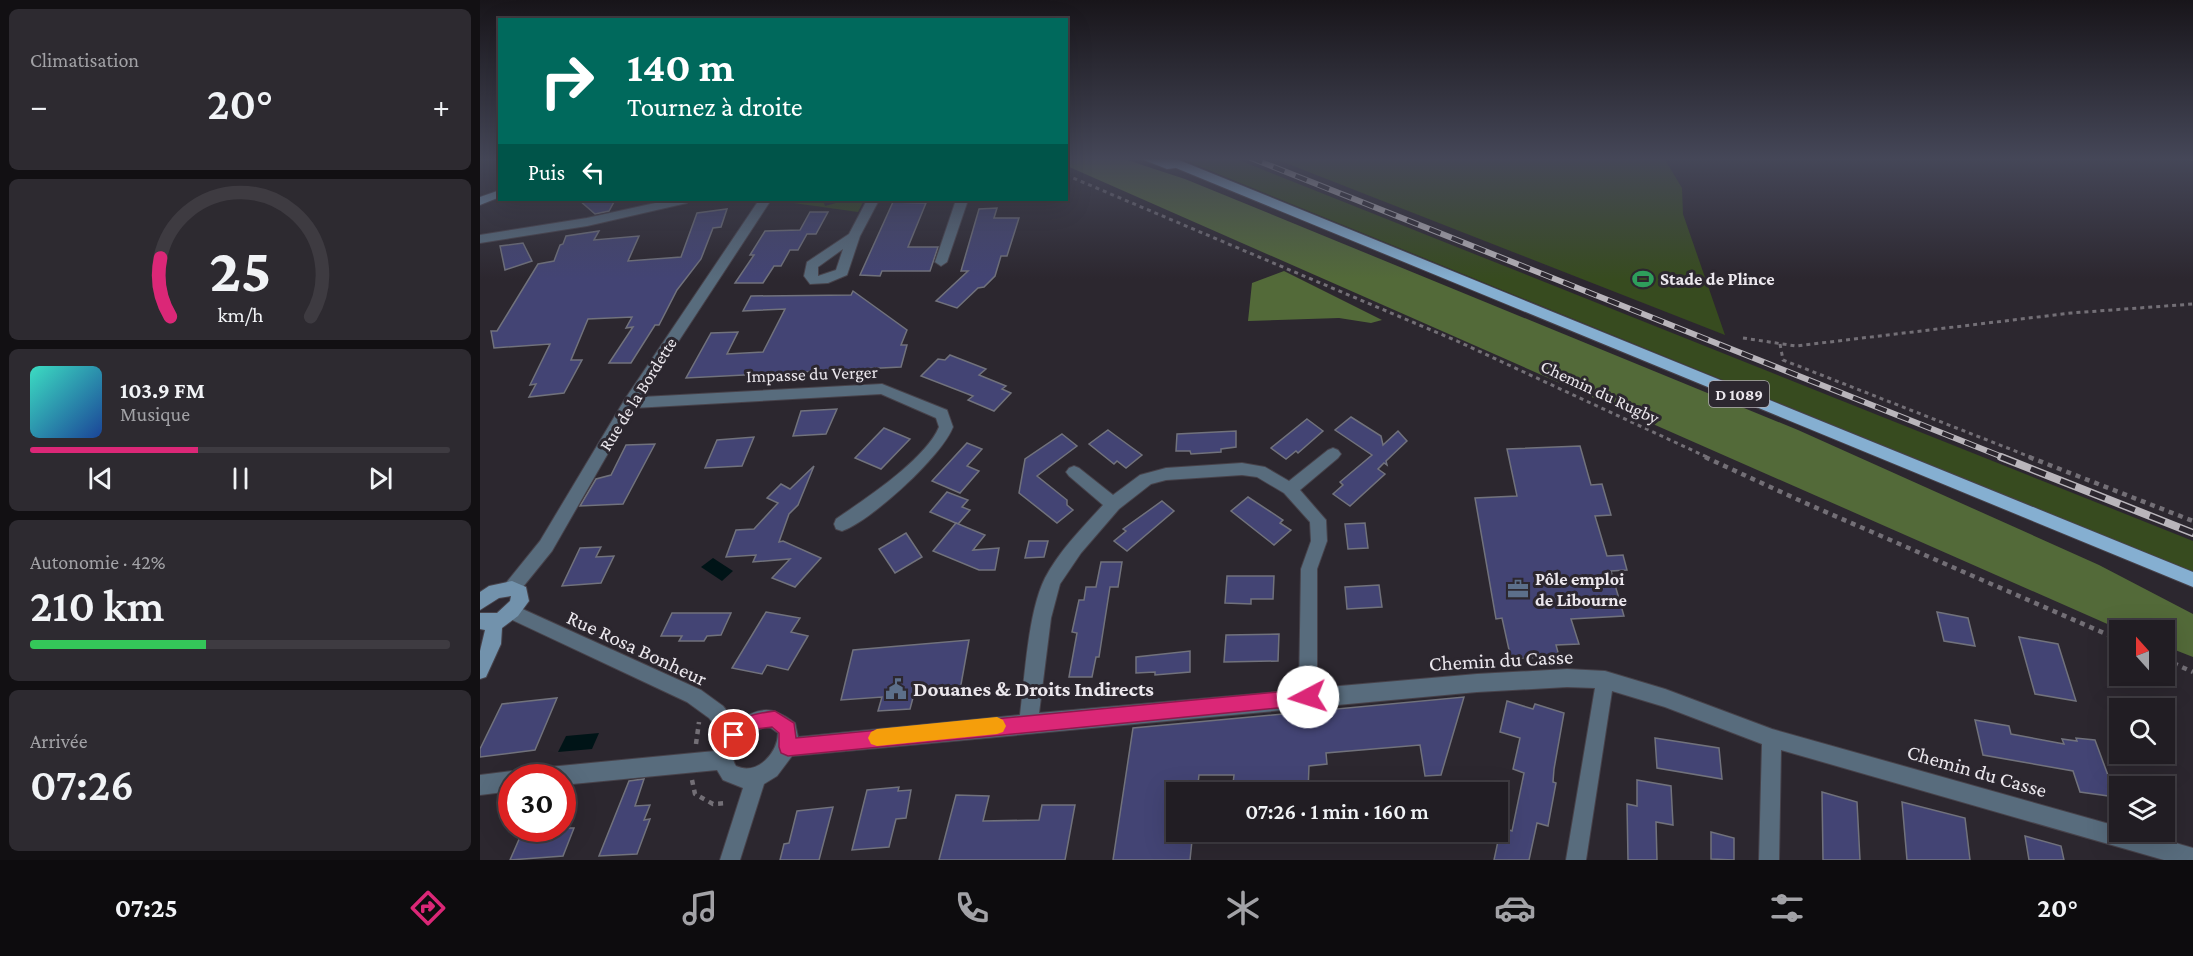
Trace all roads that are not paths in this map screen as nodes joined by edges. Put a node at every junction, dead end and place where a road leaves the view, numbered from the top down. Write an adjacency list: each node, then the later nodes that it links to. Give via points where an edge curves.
1 (1258, 198): 15 (main road, D 1089)
2 (679, 201): 7 (street, via 587,222)
3 (764, 201): 9 (street, Rue de la Bordette)
4 (872, 201): 6 (street)
5 (962, 201): 8 (street)
6 (854, 236)
7 (480, 239)
8 (941, 262)
9 (630, 403): 14 (street, Impasse du Verger, via 882,389 942,414 946,426 942,438 892,488); 16 (street, Rue de la Bordette, via 546,546)
10 (1333, 454): 12 (street)
11 (1074, 472): 13 (street)
12 (1290, 489): 13 (street, via 1260,471 1166,474 1146,479); 22 (street, via 1318,520 1319,541 1309,569)
13 (1113, 504): 23 (street, via 1052,581 1042,618)
14 (842, 524)
15 (2193, 580)
16 (512, 588): 17 (street, Rue de la Bordette, via 495,591); 18 (street, via 520,592 520,602)
17 (480, 602)
18 (512, 612): 19 (street); 24 (street, Rue Rosa Bonheur, via 694,696 716,712)
19 (487, 622): 20 (street, via 492,644)
20 (480, 670)
21 (1605, 680): 22 (street, Chemin du Casse, via 1556,679); 25 (street, Chemin du Casse); 34 (street)
22 (1308, 697): 23 (street, Chemin du Casse)
23 (1028, 723): 26 (street, Chemin du Casse)
24 (734, 735): 26 (street, via 754,721 775,719 788,729); 27 (street)
25 (1772, 738): 32 (street, Chemin du Casse); 35 (street)
26 (788, 747): 29 (street, via 777,763)
27 (724, 760): 28 (street); 29 (street, via 731,774)
28 (576, 774)
29 (756, 777): 33 (street)
30 (498, 783): 31 (street)
31 (480, 785)
32 (2193, 858)
33 (730, 860)
34 (1576, 860)
35 (1769, 860)

